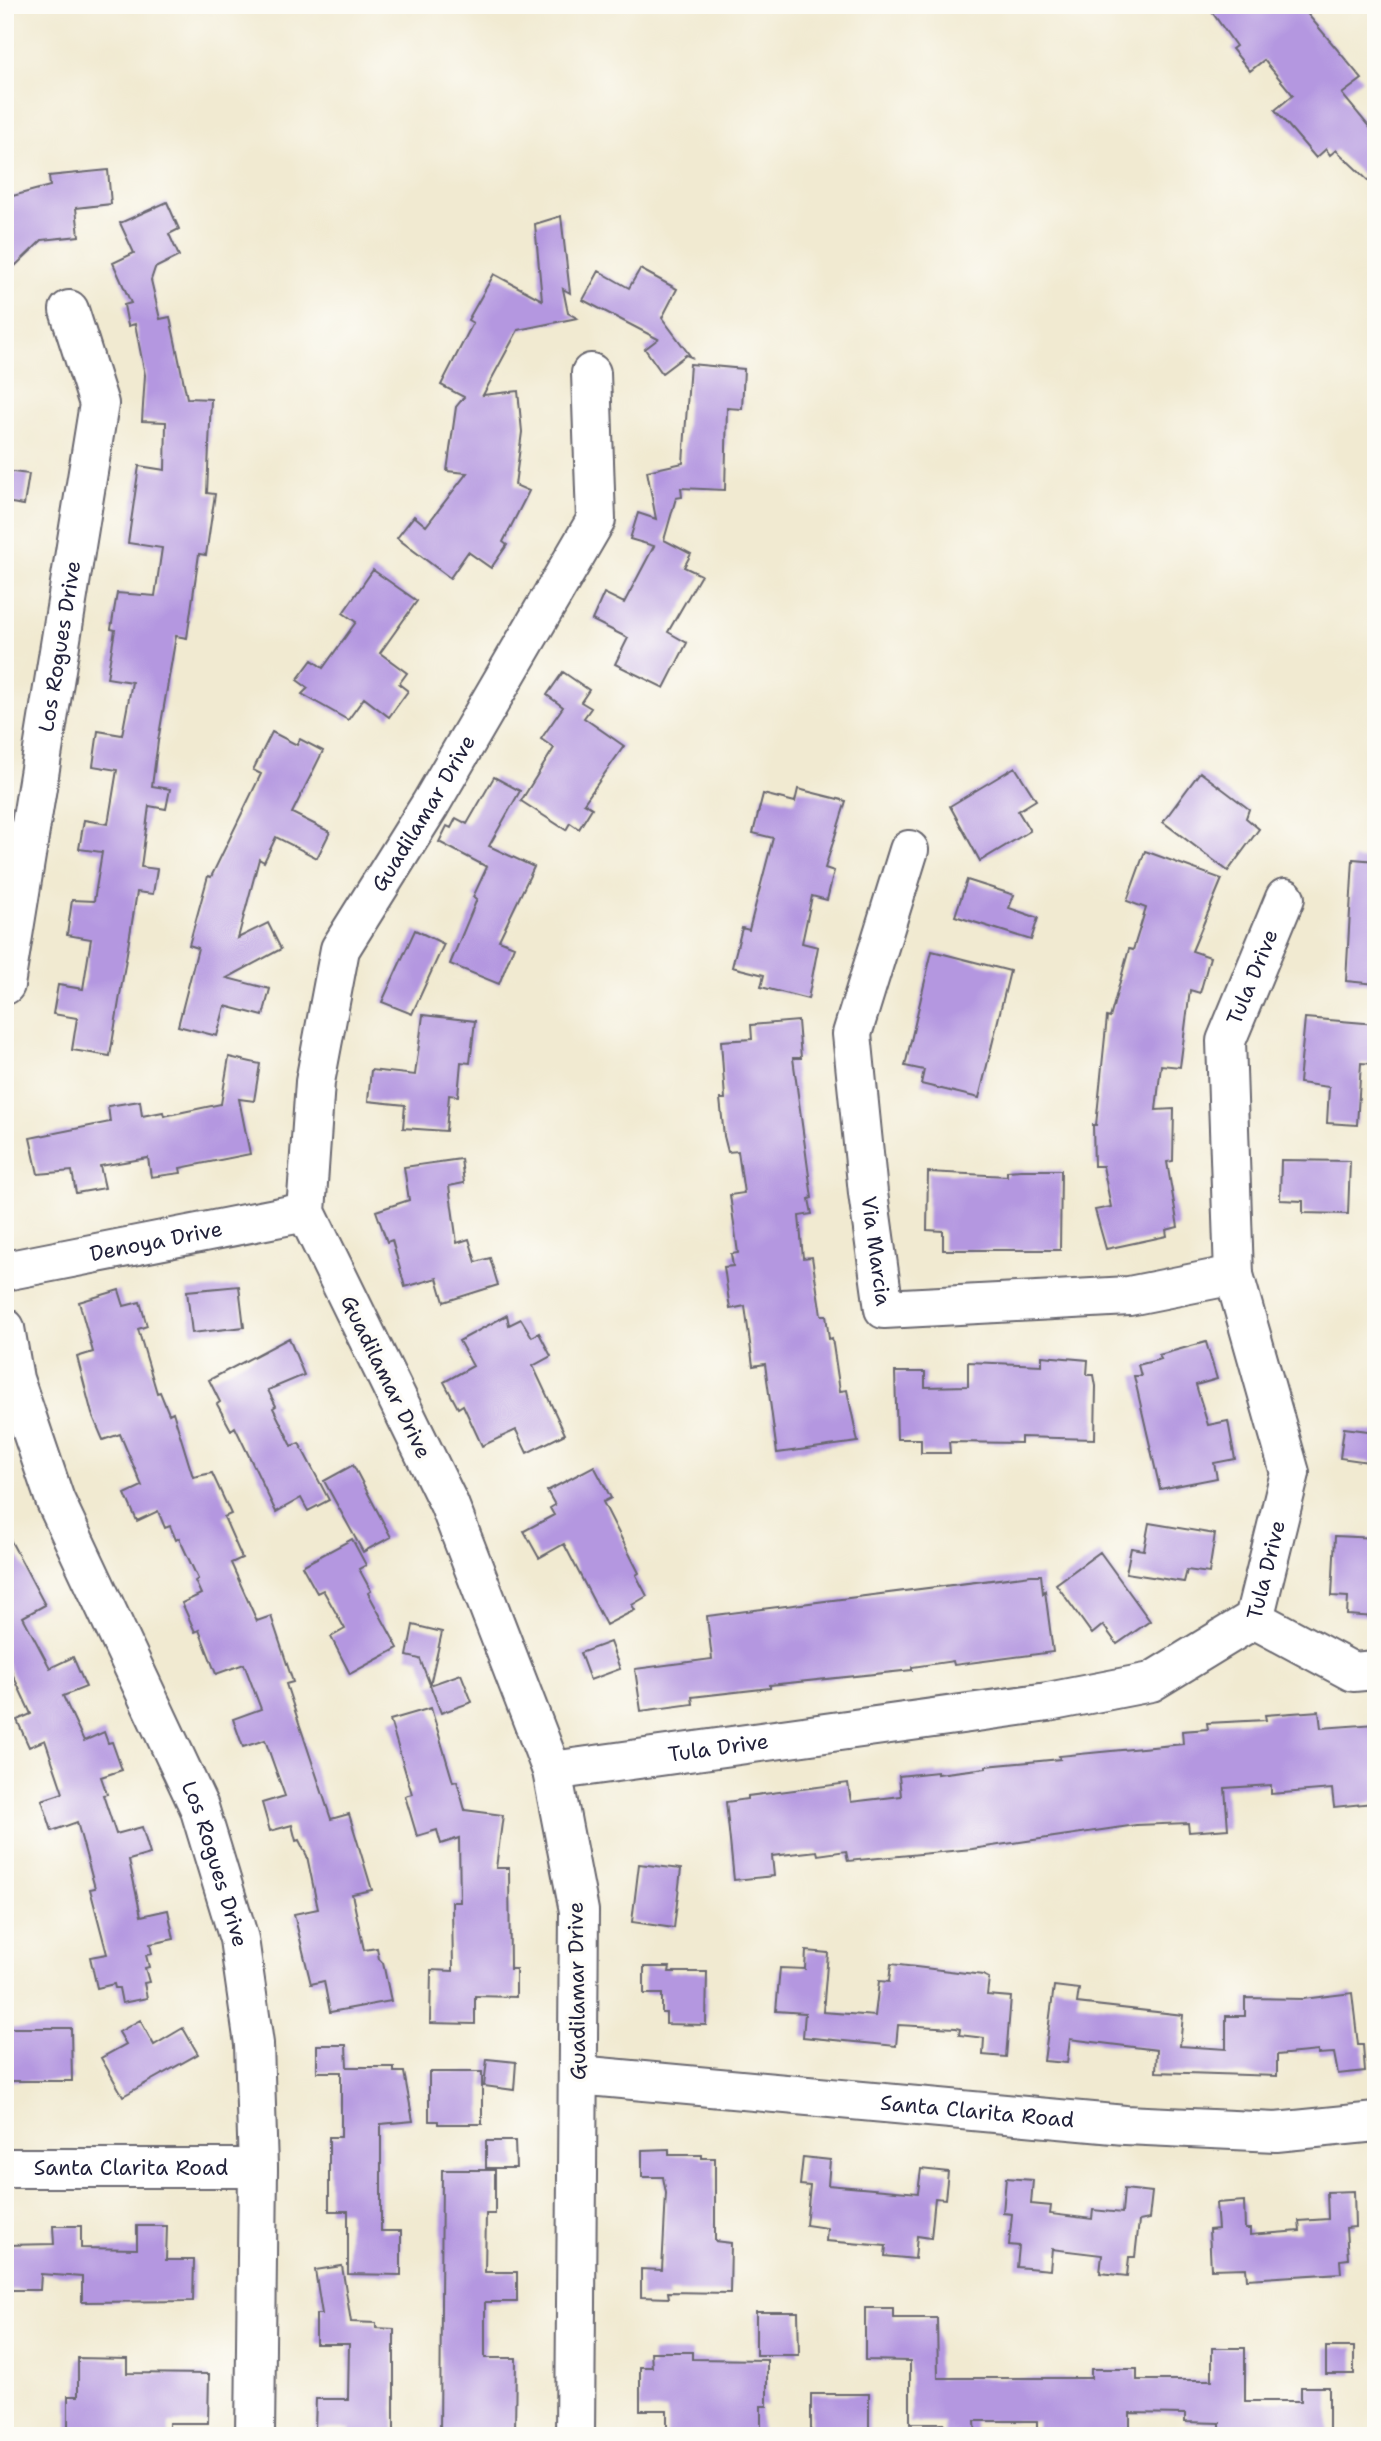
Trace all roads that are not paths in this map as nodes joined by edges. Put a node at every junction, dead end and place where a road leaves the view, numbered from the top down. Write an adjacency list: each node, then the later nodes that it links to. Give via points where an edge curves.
1 (69, 310): 5 (street, Los Rogues Drive, via 99,404)
2 (591, 373): 6 (street, Guadilamar Drive, via 596,520 341,949 315,1082)
3 (909, 850): 8 (street, Via Marcia, via 852,1034 884,1309 1129,1296)
4 (1285, 898): 8 (street, Tula Drive, via 1226,1041)
5 (5, 985)
6 (306, 1212): 7 (street, Denoya Drive); 12 (street, Guadilamar Drive, via 449,1504)
7 (5, 1270)
8 (1234, 1275): 10 (street, Tula Drive, via 1290,1473)
9 (5, 1328): 16 (street, Los Rogues Drive, via 14,1378 55,1500 199,1807 239,1939 254,2044)
10 (1254, 1619): 11 (street, via 1353,1672); 12 (street, Tula Drive, via 1150,1682 1048,1702)
11 (1376, 1670)
12 (552, 1771): 13 (street, Guadilamar Drive, via 579,1911)
13 (578, 2076): 14 (street, Santa Clarita Road, via 1125,2125 1276,2132); 18 (street, Guadilamar Drive)
14 (1376, 2122)
15 (5, 2168): 16 (street, Santa Clarita Road)
16 (258, 2168): 17 (street, Los Rogues Drive)
17 (255, 2436)
18 (575, 2436)

